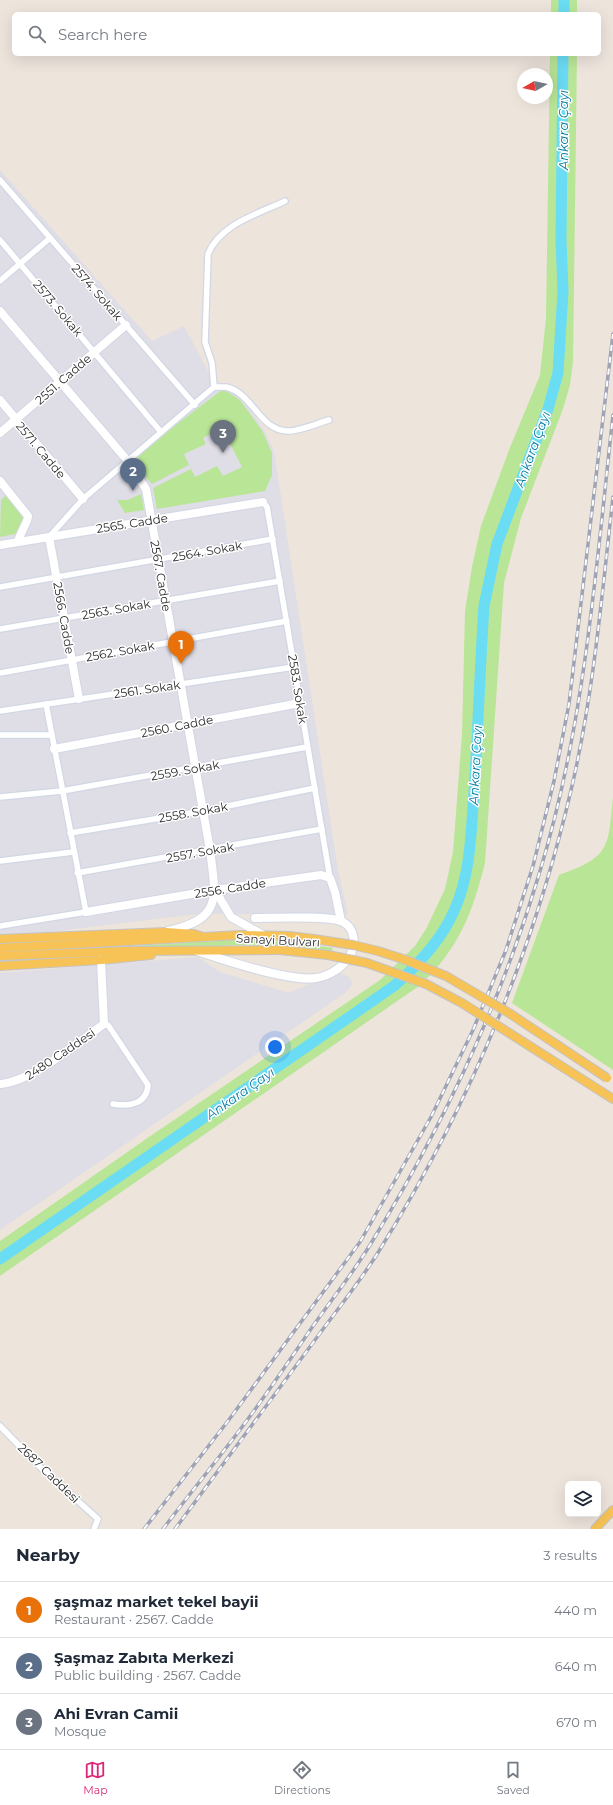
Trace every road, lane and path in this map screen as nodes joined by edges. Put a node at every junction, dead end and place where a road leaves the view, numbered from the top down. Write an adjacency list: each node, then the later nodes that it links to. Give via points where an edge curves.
1 (0, 180): 3 (street, 2574. Sokak)
2 (285, 201): 11 (street, via 225,230 212,243 208,254 205,342 212,363)
3 (50, 238): 5 (street); 8 (street, 2574. Sokak)
4 (0, 240): 5 (street, 2573. Sokak)
5 (20, 264): 6 (street); 9 (street, 2573. Sokak)
6 (0, 281)
7 (0, 311): 10 (street, 2567. Cadde)
8 (126, 325): 9 (street, 2551. Cadde); 13 (street, 2574. Sokak)
9 (94, 352): 10 (street, 2551. Cadde); 16 (street, 2573. Sokak)
10 (60, 381): 14 (street, 2551. Cadde); 18 (street, 2567. Cadde)
11 (214, 387): 13 (street); 15 (street, via 227,387 242,395 265,421 278,430 289,432)
12 (0, 400): 14 (street, 2571. Cadde)
13 (195, 405): 16 (street)
14 (16, 419): 17 (street, 2551. Cadde); 20 (street, 2571. Cadde)
15 (329, 420)
16 (161, 432): 18 (street)
17 (0, 433)
18 (127, 460): 20 (street); 22 (street, 2567. Cadde, via 146,489)
19 (0, 481): 25 (street, via 28,516)
20 (83, 499): 23 (street)
21 (263, 502): 22 (street, 2565. Cadde); 24 (street, 2583. Sokak, via 267,507)
22 (151, 520): 23 (street, 2565. Cadde); 27 (street, 2567. Cadde)
23 (50, 537): 25 (street, 2565. Cadde); 28 (street, 2566. Cadde)
24 (273, 539): 27 (street, 2564. Sokak); 29 (street, 2583. Sokak)
25 (18, 542): 26 (street, 2565. Cadde)
26 (0, 545)
27 (158, 559): 28 (street, 2564. Sokak); 31 (street, 2567. Cadde)
28 (57, 577): 30 (street, 2564. Sokak); 32 (street, 2566. Cadde)
29 (280, 581): 31 (street, 2563. Sokak); 33 (street, 2583. Sokak)
30 (0, 587)
31 (166, 601): 32 (street, 2563. Sokak); 35 (street, 2567. Cadde)
32 (64, 618): 34 (street, 2563. Sokak); 36 (street, 2566. Cadde)
33 (287, 621): 35 (street, 2562. Sokak); 37 (street, 2583. Sokak)
34 (0, 629)
35 (173, 642): 36 (street, 2562. Sokak); 39 (street, 2567. Cadde)
36 (72, 660): 38 (street, 2562. Sokak); 40 (street, 2566. Cadde)
37 (294, 667): 39 (street, 2561. Sokak); 41 (street, 2583. Sokak)
38 (0, 673)
39 (180, 684): 40 (street, 2561. Sokak); 44 (street, 2567. Cadde)
40 (79, 699): 42 (street, 2561. Sokak)
41 (300, 703): 44 (street, 2560. Cadde); 47 (street, 2583. Sokak)
42 (46, 704): 43 (street, 2561. Sokak); 46 (street)
43 (0, 711)
44 (188, 724): 48 (street, 2560. Cadde); 49 (street, 2567. Cadde)
45 (0, 735): 46 (street)
46 (52, 735): 48 (street)
47 (307, 747): 49 (street, 2559. Sokak); 50 (street, 2583. Sokak)
48 (54, 749): 51 (street)
49 (196, 769): 51 (street, 2559. Sokak); 53 (street, 2567. Cadde)
50 (315, 788): 53 (street, 2558. Sokak); 54 (street, 2583. Sokak)
51 (62, 791): 52 (street, 2559. Sokak); 55 (street)
52 (0, 797)
53 (203, 811): 55 (street, 2558. Sokak); 56 (street, 2567. Cadde)
54 (322, 829): 56 (street, 2557. Sokak); 60 (street, 2583. Sokak)
55 (70, 833): 57 (street)
56 (210, 850): 59 (street, 2557. Sokak); 61 (street, 2567. Cadde)
57 (74, 852): 58 (street); 59 (street)
58 (0, 861)
59 (77, 873): 62 (street)
60 (330, 878): 61 (street, 2556. Cadde, via 316,875); 64 (street)
61 (216, 890): 62 (street, 2556. Cadde); 66 (street, via 211,906 199,921); 67 (street, via 231,917)
62 (86, 912): 65 (street)
63 (255, 918): 64 (street)
64 (341, 921): 71 (street, via 354,935 350,955 337,969 318,978 282,974)
65 (0, 926)
66 (166, 932): 68 (main road, via 194,934); 69 (main road)
67 (263, 935): 68 (main road, Sanayi Bulvarı); 77 (main road, Sanayi Bulvarı, bridge, via 353,945 403,959 446,976 509,1013)
68 (204, 938): 70 (main road, Sanayi Bulvarı)
69 (0, 939)
70 (0, 948)
71 (197, 951): 72 (main road, Sanayi Bulvarı); 79 (main road, Sanayi Bulvarı, bridge, via 280,950 348,959 390,971 426,984 462,1003)
72 (159, 952): 73 (main road, Sanayi Bulvarı); 74 (main road, via 143,957)
73 (0, 956)
74 (101, 960): 75 (main road); 76 (street, 2480 Caddesi)
75 (0, 966)
76 (104, 1024): 78 (street, 2480 Caddesi, via 30,1075 14,1082); 80 (street, via 108,1025 148,1085 147,1094 142,1101 129,1105)
77 (611, 1080)
78 (0, 1084)
79 (613, 1099)
80 (113, 1104)
81 (0, 1426): 83 (street, 2687 Caddesi, via 40,1467 98,1519)
82 (613, 1510): 84 (main road)
83 (94, 1529)
84 (596, 1529)

